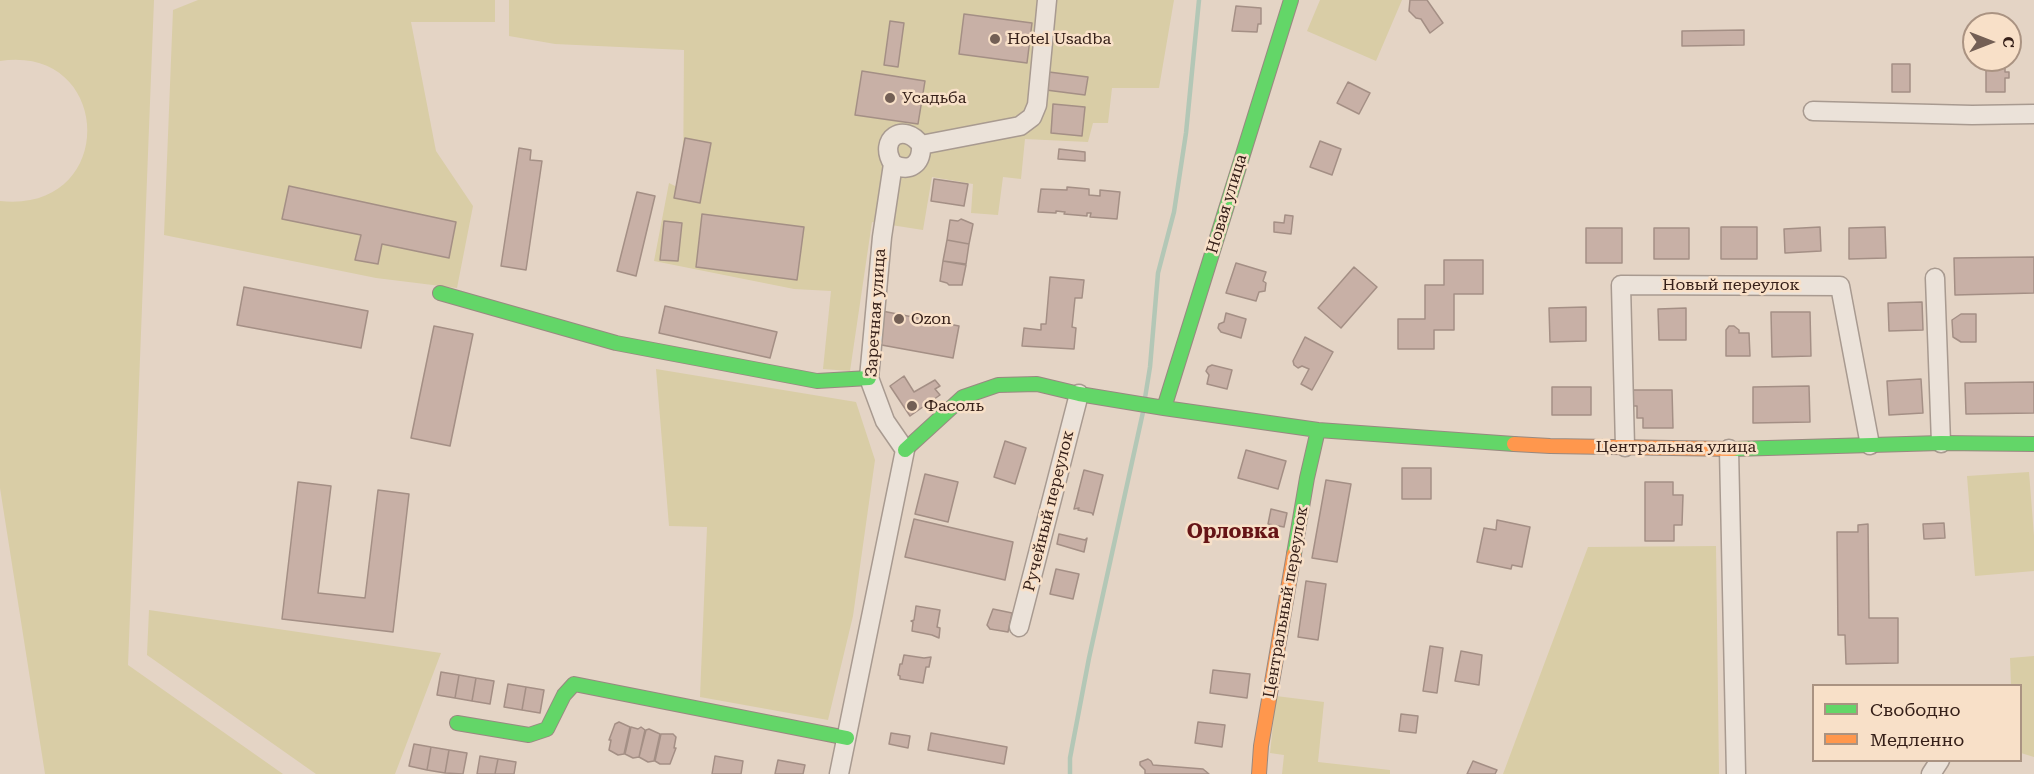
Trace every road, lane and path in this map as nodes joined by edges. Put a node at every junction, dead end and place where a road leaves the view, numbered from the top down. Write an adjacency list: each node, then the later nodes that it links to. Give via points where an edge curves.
1 (1047, 0): 5 (street, via 1037,105 1032,117 1020,126)
2 (1291, 0): 11 (street, Новая улица)
3 (1813, 111): 4 (street)
4 (2034, 114)
5 (921, 145): 6 (street, via 922,154 910,168); 6 (street, Заречная улица, via 915,136 894,136 887,155)
6 (893, 164): 9 (street, Заречная улица)
7 (1935, 278): 13 (street)
8 (440, 293): 9 (street, via 616,343 817,381)
9 (868, 378): 18 (street, Заречная улица, via 885,421)
10 (1079, 394): 11 (street); 18 (street, via 1037,384 998,384 963,397); 19 (street, Ручейный переулок)
11 (1164, 408): 12 (street, Центральная улица)
12 (1318, 430): 16 (street, Центральная улица, via 1550,446); 23 (street, Центральный переулок)
13 (1941, 443): 14 (street, Центральная улица); 15 (street, Центральная улица)
14 (2034, 444)
15 (1870, 445): 16 (street, Новый переулок, via 1840,286 1621,285); 17 (street, Центральная улица)
16 (1625, 447): 17 (street, Центральная улица)
17 (1729, 449): 24 (street)
18 (905, 450): 21 (street)
19 (1019, 627)
20 (457, 723): 21 (street, via 529,735 547,729 574,684)
21 (847, 738): 22 (street)
22 (839, 774)
23 (1258, 774)
24 (1736, 774)

